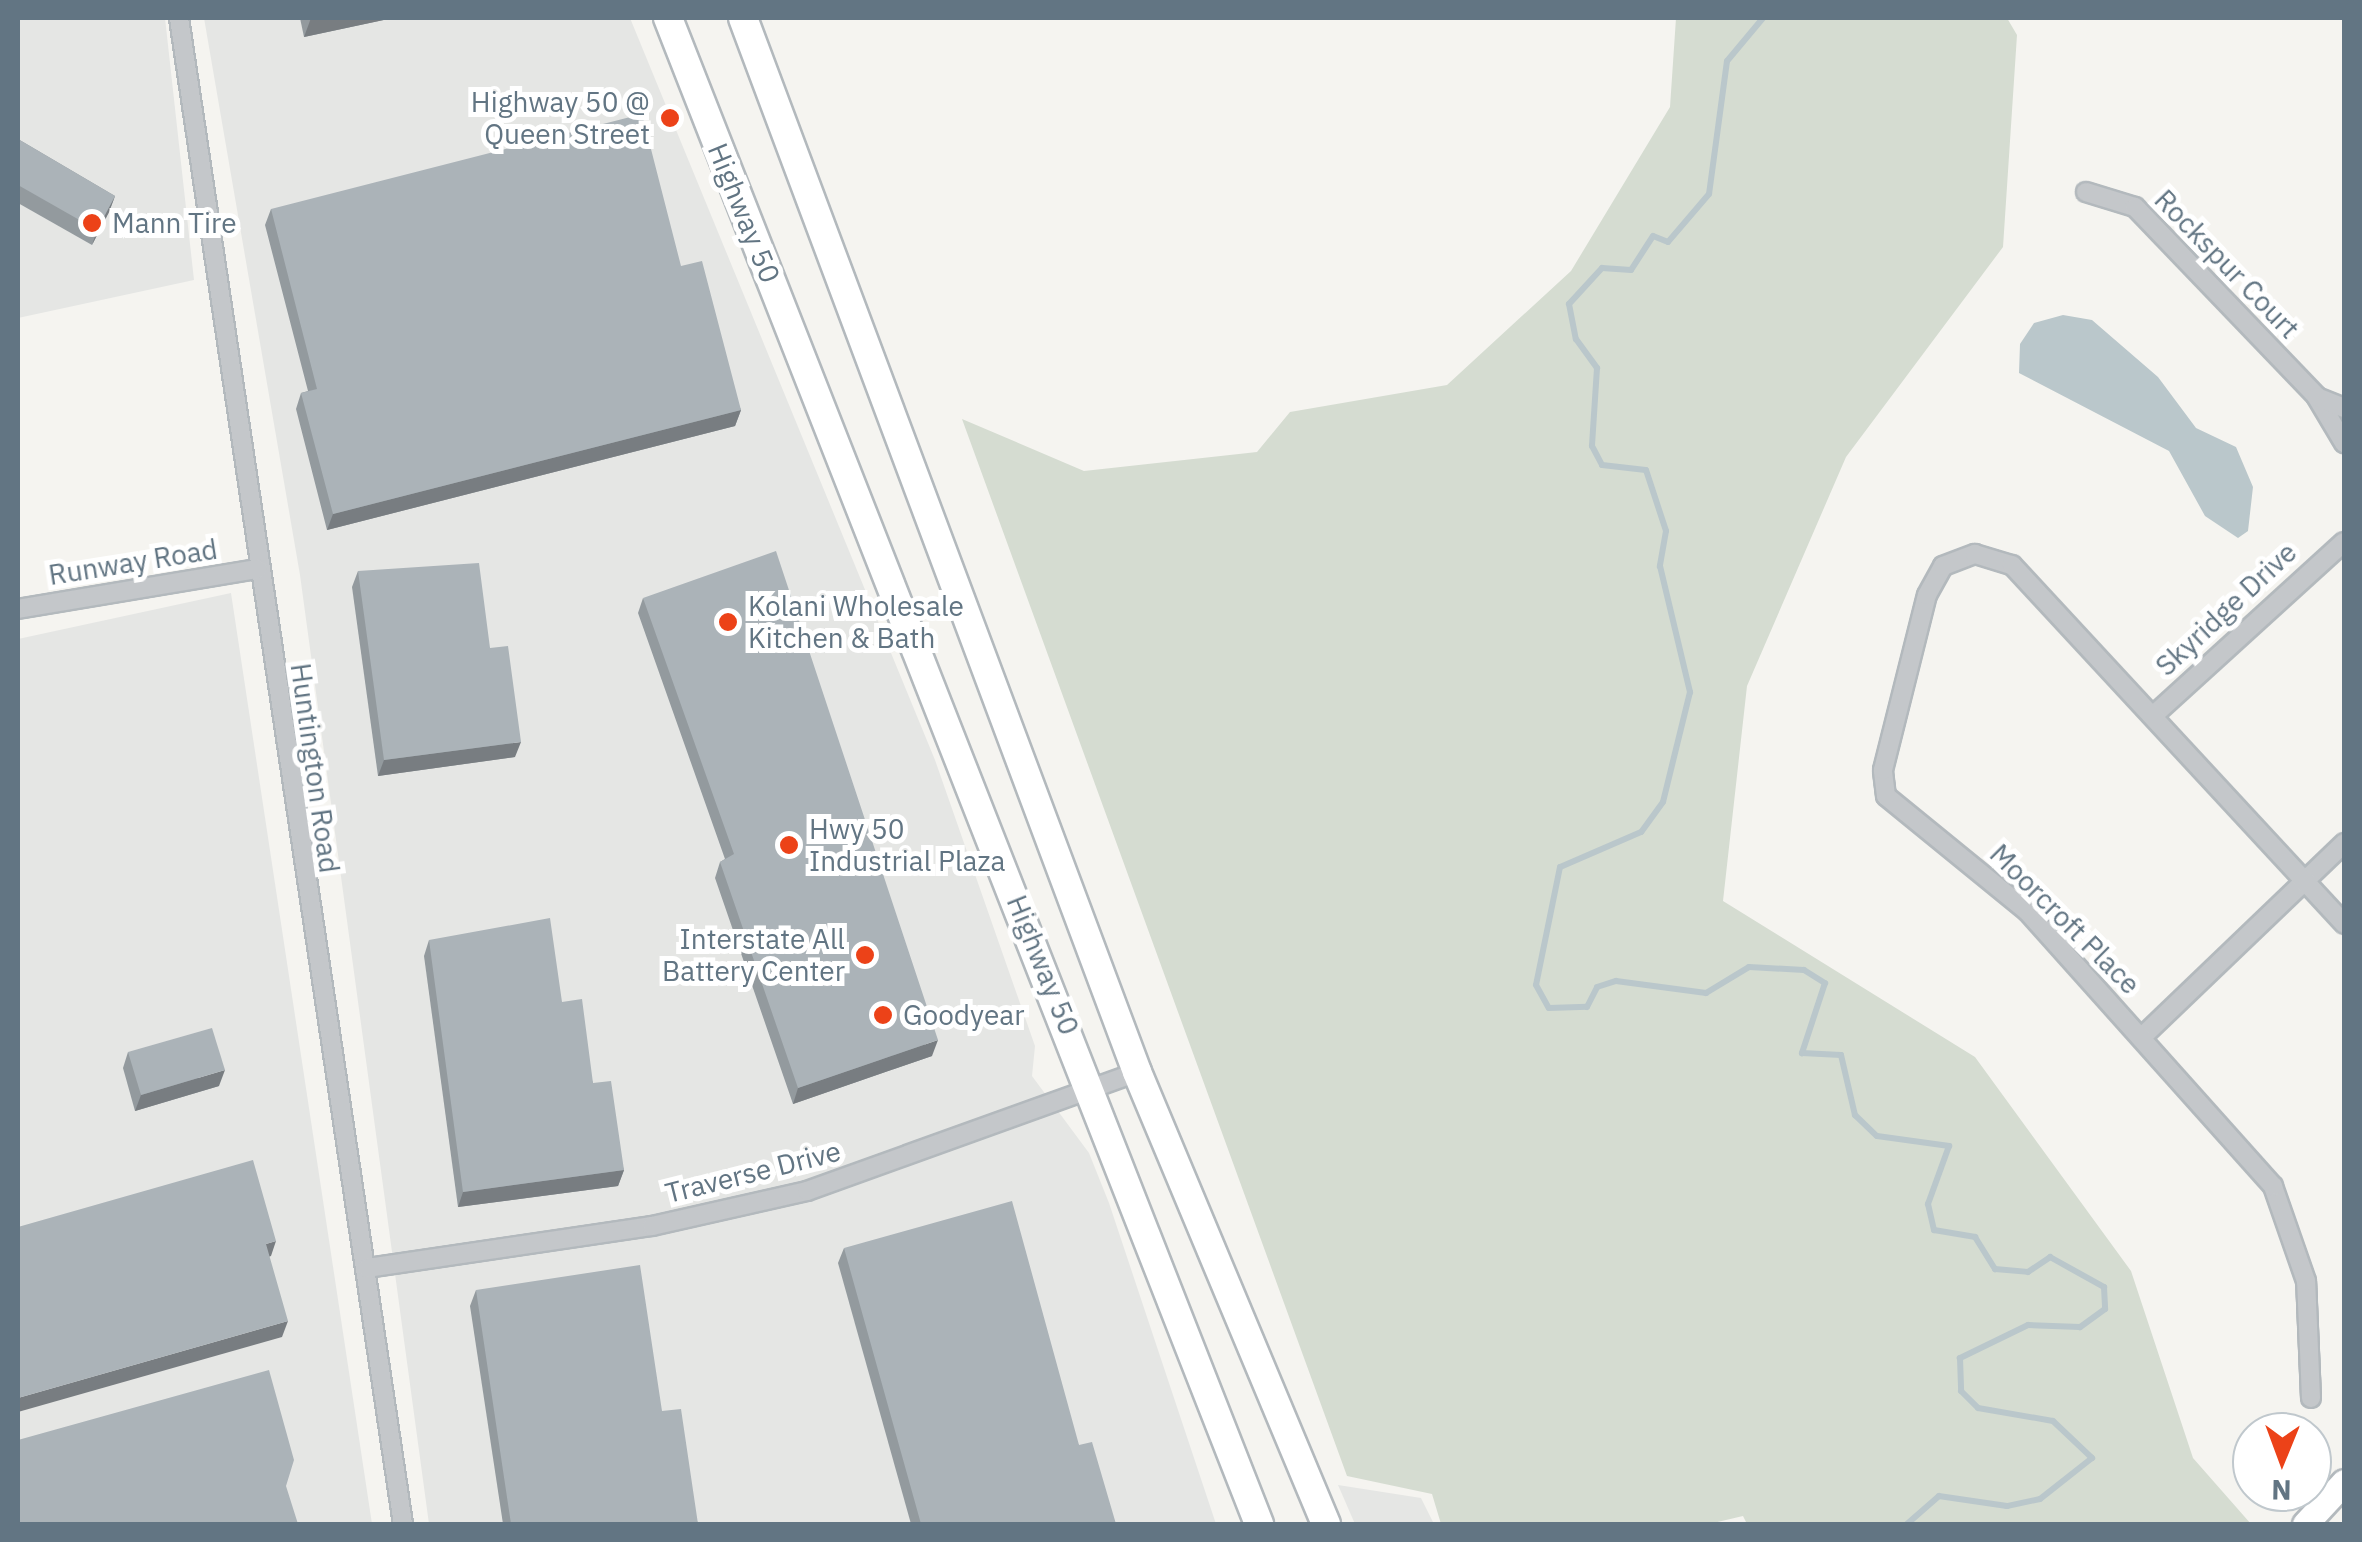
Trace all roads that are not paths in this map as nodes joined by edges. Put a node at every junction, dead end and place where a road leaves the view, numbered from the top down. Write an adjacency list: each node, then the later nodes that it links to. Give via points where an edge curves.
1 (179, 18): 10 (street, Huntington Road)
2 (749, 23): 17 (main road, Highway 50)
3 (668, 24): 18 (main road, Highway 50)
4 (2086, 192): 5 (street, Rockspur Court, via 2136,207)
5 (2316, 396): 6 (street, Rockspur Court); 7 (street, Rockspur Court)
6 (2344, 408)
7 (2344, 443)
8 (2344, 524): 9 (street, Skyridge Drive)
9 (2339, 544): 12 (street, Skyridge Drive)
10 (258, 569): 11 (street, Runway Road); 19 (street, Huntington Road)
11 (18, 609)
12 (2156, 713): 14 (street, Moorcroft Place); 16 (street, Moorcroft Place, via 2012,565 1964,556 1943,566 1927,595 1882,783 1897,809 2006,889)
13 (2344, 843): 14 (street)
14 (2304, 879): 15 (street, Moorcroft Place); 16 (street)
15 (2344, 924)
16 (2143, 1036): 20 (street, Moorcroft Place, via 2255,1163 2287,1214 2306,1281)
17 (1137, 1072): 18 (street, Traverse Drive); 24 (main road, Highway 50)
18 (1091, 1087): 19 (street, Traverse Drive, via 807,1191 652,1226); 23 (main road, Highway 50)
19 (367, 1268): 22 (street, Huntington Road)
20 (2311, 1398)
21 (2344, 1482): 25 (street)
22 (403, 1524)
23 (1259, 1524)
24 (1326, 1524)
25 (2305, 1524)

